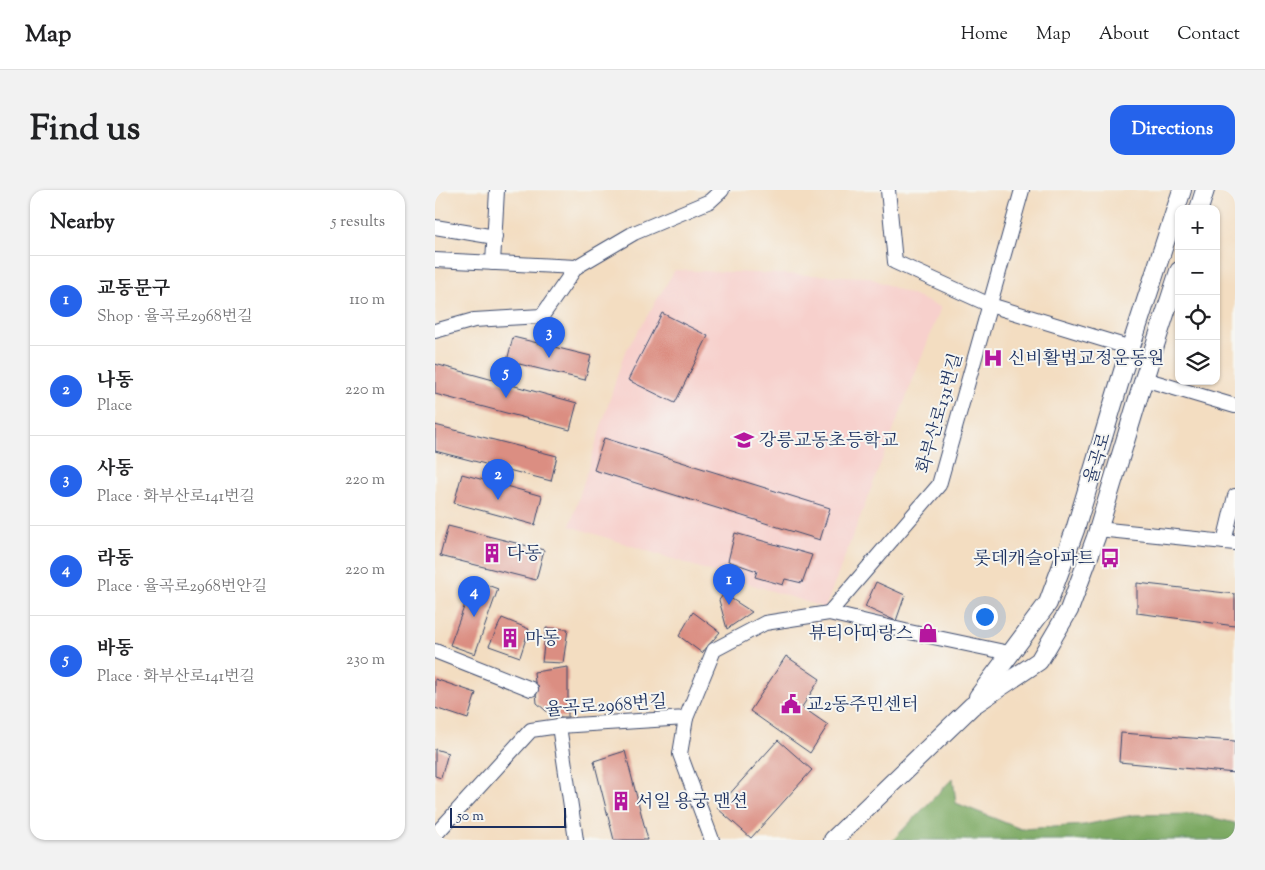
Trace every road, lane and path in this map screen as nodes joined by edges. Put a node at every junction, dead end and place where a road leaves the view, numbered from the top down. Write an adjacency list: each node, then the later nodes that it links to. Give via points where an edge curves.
1 (497, 190): 9 (street)
2 (722, 190): 12 (street, via 710,201 634,233)
3 (888, 190): 14 (street, via 895,262)
4 (1022, 190): 14 (street, 화부산로131번길)
5 (1182, 190): 16 (street, 율곡로)
6 (1205, 190): 7 (street)
7 (1200, 205)
8 (435, 227): 9 (street)
9 (495, 237): 11 (street)
10 (435, 260): 11 (street)
11 (493, 263): 12 (street)
12 (576, 266): 15 (street, via 542,316 474,320)
13 (1175, 283): 17 (street, 율곡로)
14 (990, 305): 16 (street); 23 (street, 화부산로131번길, via 939,485)
15 (435, 331)
16 (1131, 348): 20 (street, 율곡로)
17 (1144, 379): 18 (street); 21 (street, 율곡로)
18 (1235, 406)
19 (1235, 496): 22 (street)
20 (1077, 521): 21 (street); 25 (street, 율곡로, via 1048,603)
21 (1098, 529): 22 (street); 27 (street, 율곡로, via 1069,610 1039,661)
22 (1229, 542)
23 (829, 613): 25 (street, 율곡로2968번길); 28 (street, 율곡로2968번길, via 765,623 714,650)
24 (435, 651): 26 (street)
25 (1009, 654): 27 (street, 율곡로)
26 (531, 689)
27 (972, 706): 33 (street, 율곡로)
28 (686, 718): 29 (street, 율곡로2968번길); 32 (street, via 680,754)
29 (559, 726): 30 (street, 율곡로2968번길, via 531,730); 31 (street)
30 (435, 835)
31 (576, 840)
32 (712, 840)
33 (833, 840)

